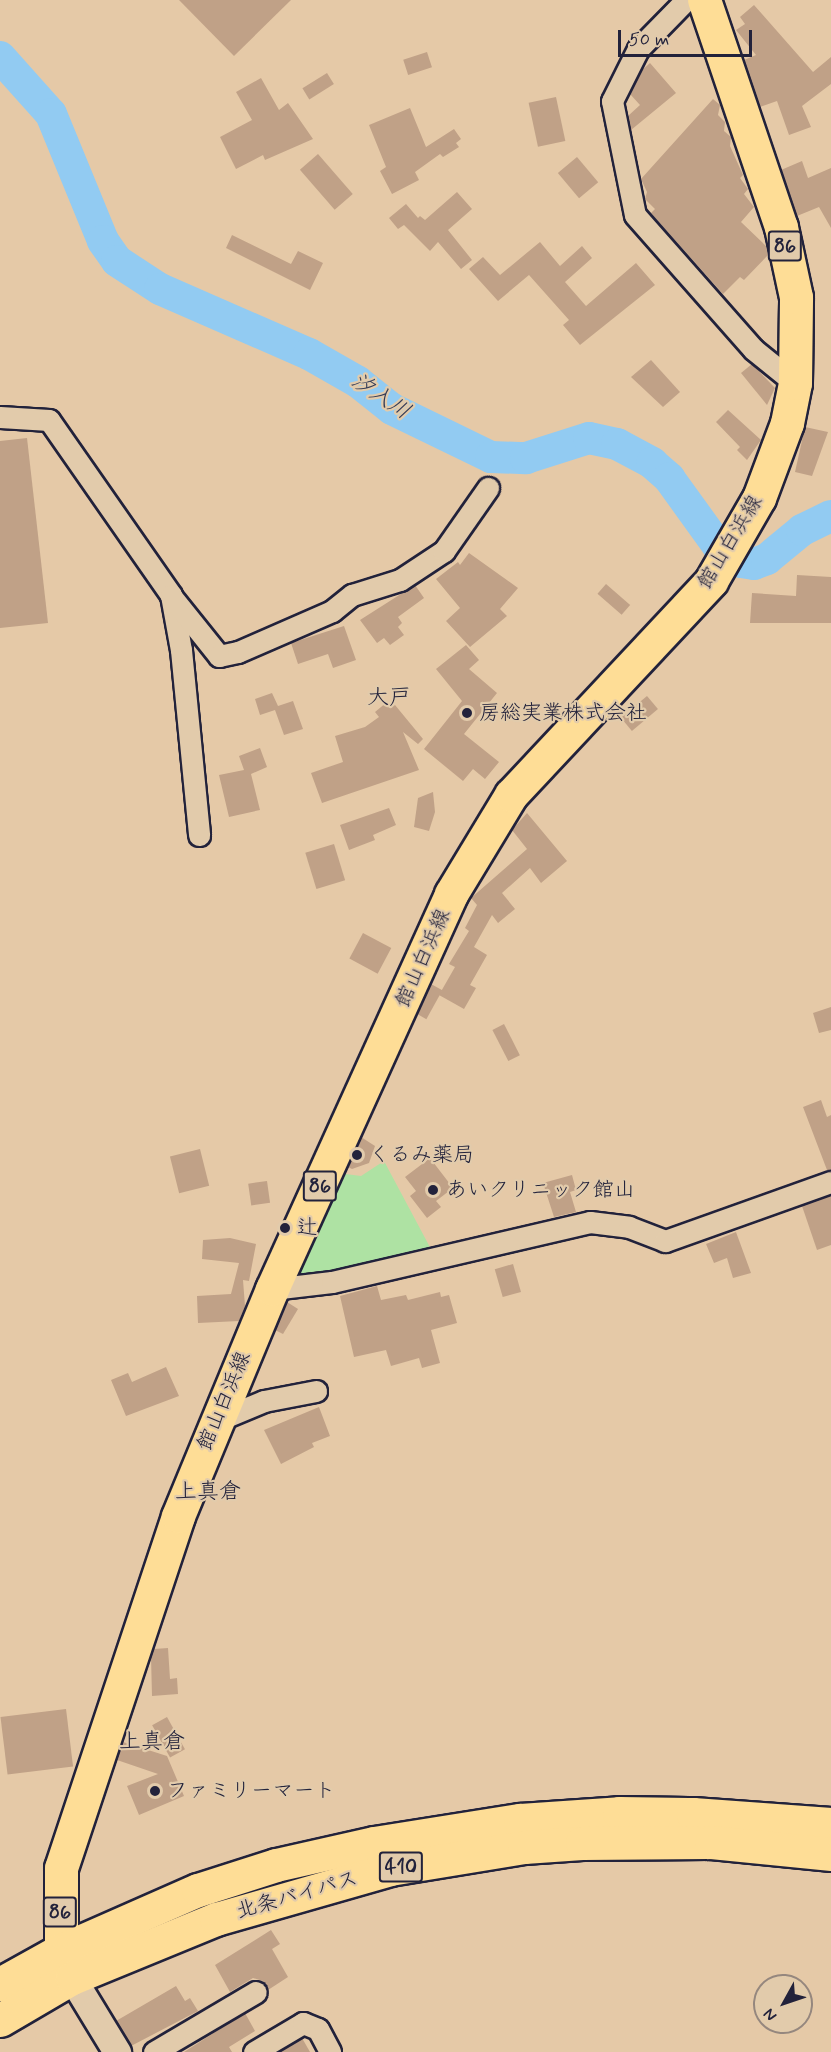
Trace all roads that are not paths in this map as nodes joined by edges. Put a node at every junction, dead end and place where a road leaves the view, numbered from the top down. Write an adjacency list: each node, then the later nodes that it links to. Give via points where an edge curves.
1 (686, 0): 3 (street, via 638,49 612,101 634,215 753,349)
2 (704, 0): 3 (main road, 館山白浜線 / 86, via 781,226 796,297)
3 (795, 383): 9 (main road, 館山白浜線 / 86, via 787,423 759,498 711,581 551,750 511,795 487,830 452,894)
4 (0, 417): 6 (street, via 49,420)
5 (488, 488): 6 (street, via 444,551 400,580 352,595 332,611 238,652 219,656)
6 (171, 596): 7 (street)
7 (199, 835)
8 (831, 1182): 9 (street, via 665,1241 628,1227 590,1222 332,1282)
9 (272, 1289): 11 (main road, 館山白浜線 / 86)
10 (316, 1391): 11 (street, via 264,1401)
11 (216, 1421): 14 (main road, 館山白浜線 / 86, via 178,1516 66,1852 60,1880)
12 (831, 1824): 14 (main road, 北条バイパス / 410, via 618,1813 520,1820 428,1833 235,1877)
13 (831, 1854): 14 (main road, 北条バイパス / 410, via 735,1843 635,1842 524,1847 439,1859 306,1891)
14 (66, 1964): 15 (main road, 北条バイパス / 410); 17 (main road, 北条バイパス / 410); 18 (street)
15 (0, 1984)
16 (256, 1992): 19 (street)
17 (0, 2020)
18 (117, 2052)
19 (154, 2052)
20 (254, 2052): 21 (street, via 303,2024 318,2029)
21 (330, 2052)

